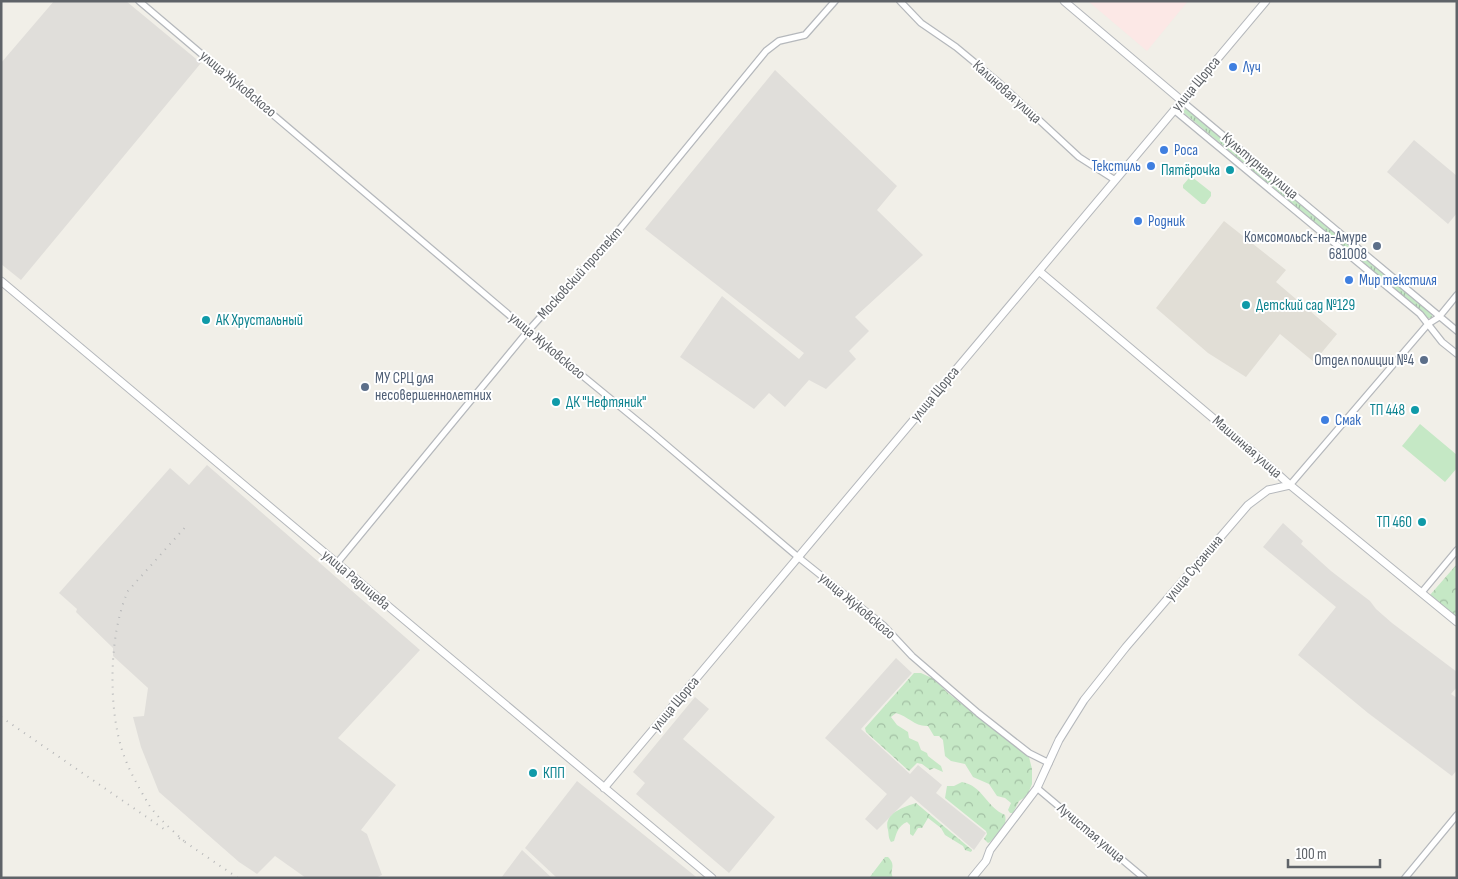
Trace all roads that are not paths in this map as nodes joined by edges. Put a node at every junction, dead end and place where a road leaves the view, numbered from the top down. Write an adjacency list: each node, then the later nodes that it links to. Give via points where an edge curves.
1 (139, 1): 14 (street, улица Жуковского)
2 (835, 1): 14 (street, Московский проспект, via 805,35 779,41 766,52 619,230)
3 (900, 1): 8 (street, Калиновая улица, via 921,24 998,81 1079,157)
4 (1064, 1): 6 (street, Культурная улица)
5 (1266, 1): 6 (street, улица Щорса)
6 (1182, 101): 7 (street, улица Щорса); 12 (street, Культурная улица)
7 (1174, 110): 8 (street, улица Щорса); 13 (street, Культурная улица)
8 (1115, 180): 9 (street, улица Щорса)
9 (1039, 271): 17 (street, Машинная улица); 19 (street, улица Щорса)
10 (1, 281): 20 (street, улица Радищева)
11 (1457, 295): 12 (street)
12 (1439, 317): 13 (street); 15 (street, Культурная улица)
13 (1428, 324): 16 (street, Культурная улица); 17 (street)
14 (528, 331): 19 (street, улица Жуковского); 20 (street, Московский проспект)
15 (1457, 331)
16 (1457, 354)
17 (1290, 485): 21 (street, Машинная улица); 23 (street, улица Сусанина, via 1268,490 1245,508 1084,700)
18 (1457, 550): 21 (street)
19 (798, 557): 23 (street, улица Жуковского, via 883,626 912,656 978,712 1029,752); 24 (street, улица Щорса)
20 (336, 563): 24 (street, улица Радищева)
21 (1422, 592): 22 (street, Машинная улица)
22 (1457, 622)
23 (1049, 763): 25 (street, улица Сусанина)
24 (604, 788): 27 (street, улица Радищева)
25 (1037, 788): 28 (street, улица Сусанина); 29 (street, Лучистая улица)
26 (1457, 815): 30 (street)
27 (712, 878)
28 (972, 878)
29 (1144, 878)
30 (1405, 878)

